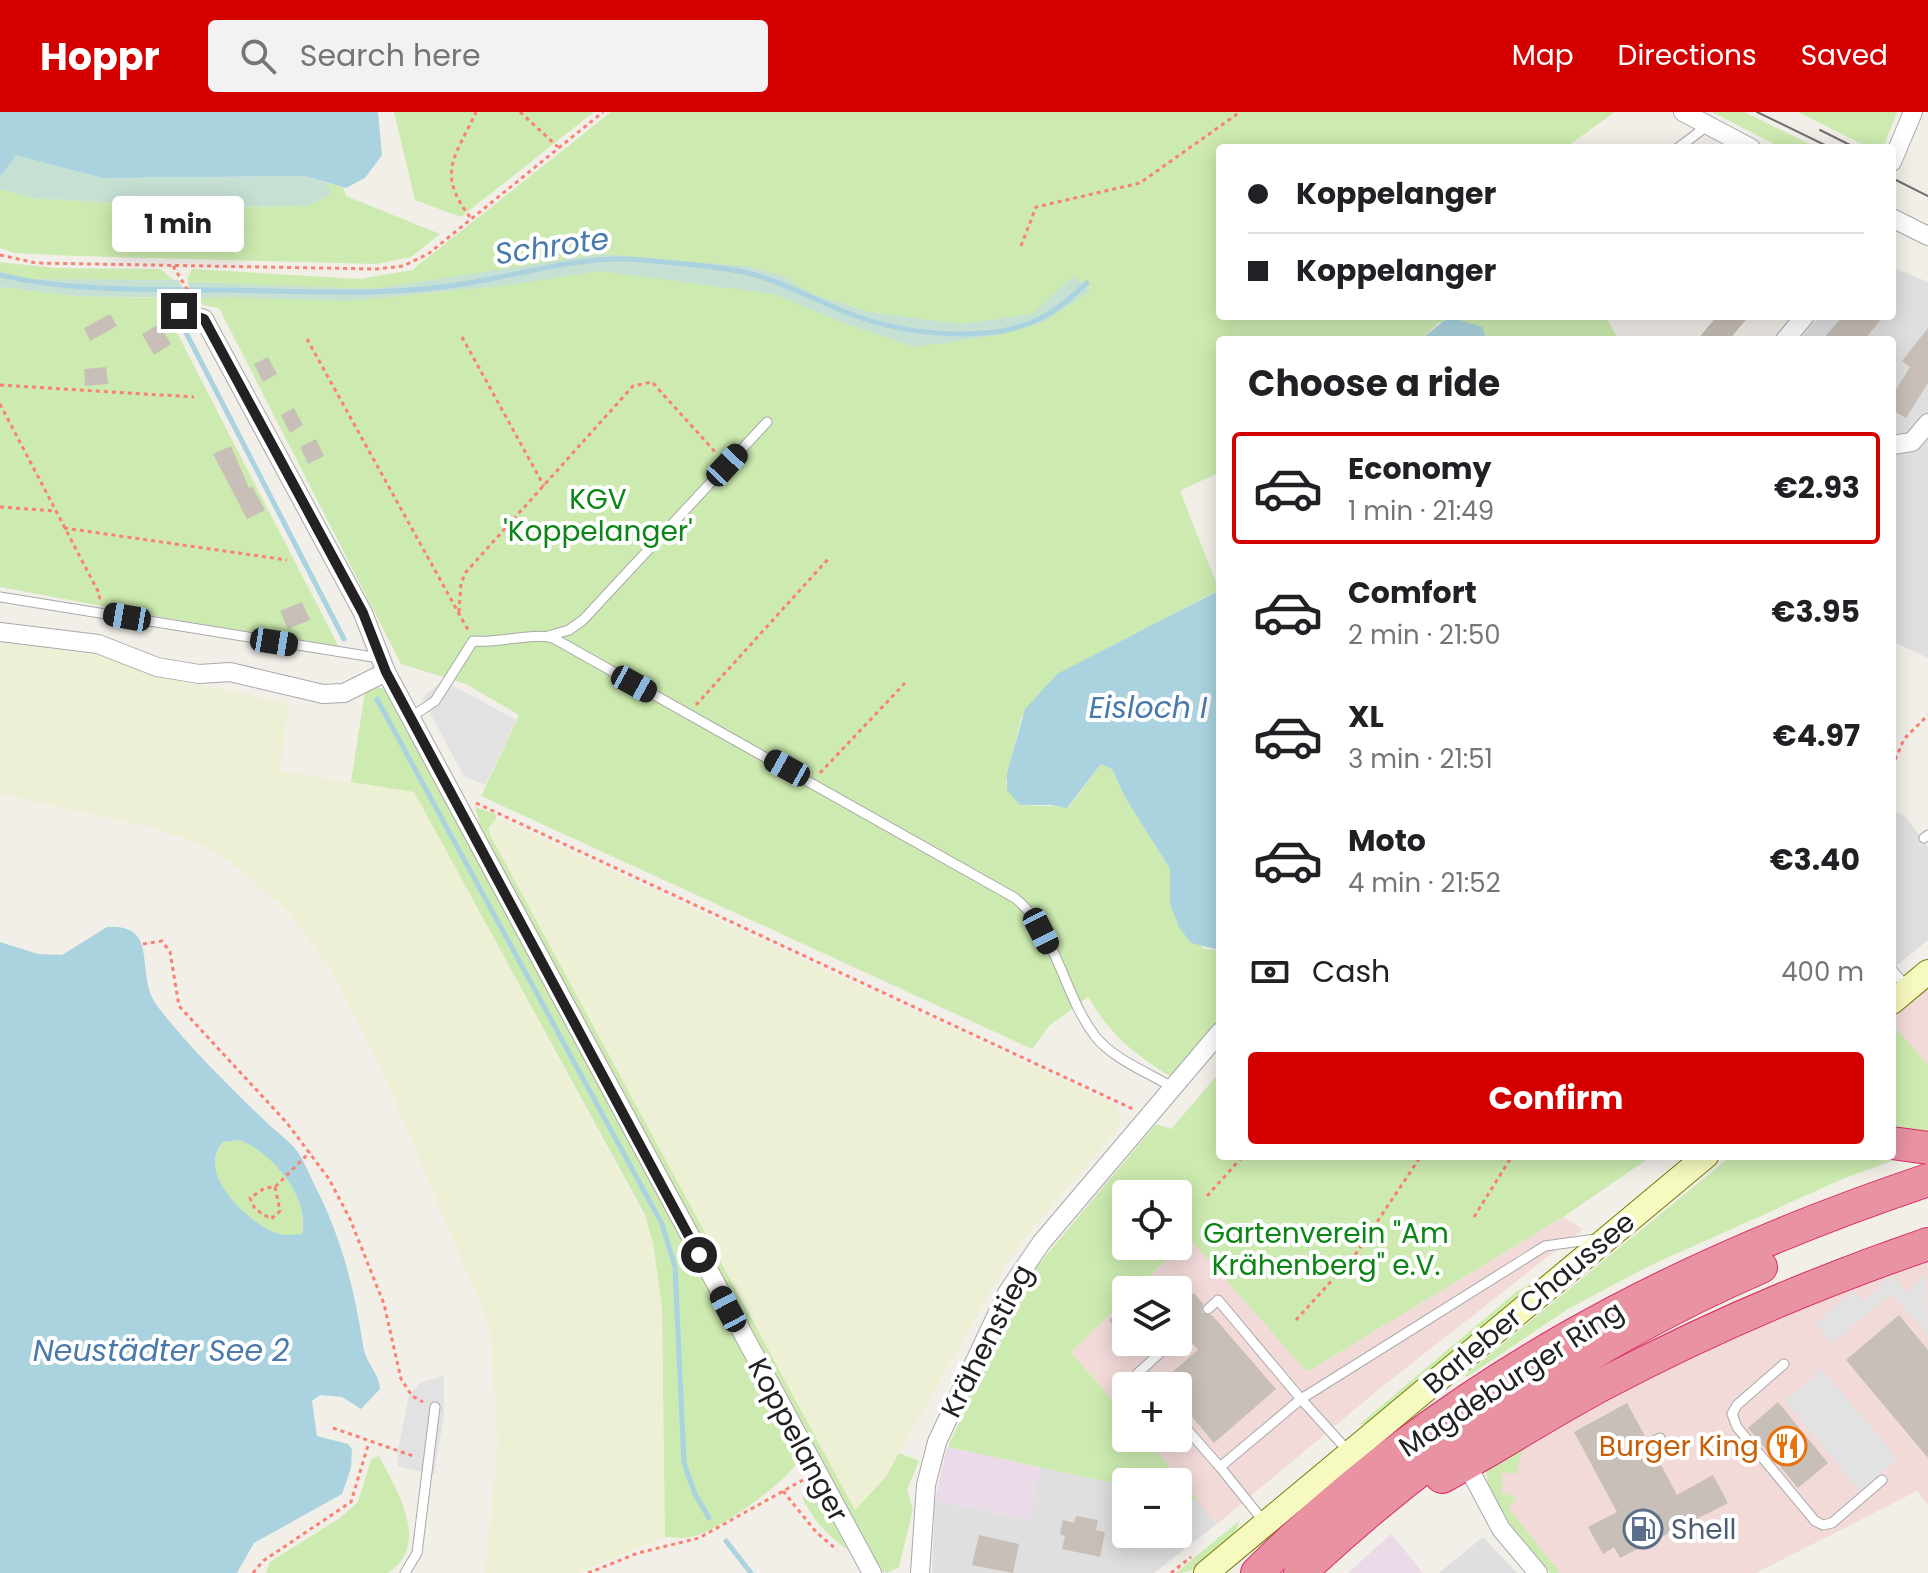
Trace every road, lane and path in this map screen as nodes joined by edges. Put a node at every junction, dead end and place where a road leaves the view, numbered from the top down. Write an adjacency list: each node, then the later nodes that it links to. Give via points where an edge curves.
1 (476, 112): 12 (path, via 450,178)
2 (520, 112): 10 (path)
3 (603, 112): 10 (path)
4 (1240, 112): 15 (path, via 1140,183 1034,208)
5 (1683, 112): 7 (street)
6 (1913, 112): 11 (street)
7 (1707, 126): 8 (lane); 9 (street)
8 (1683, 144)
9 (1743, 144)
10 (559, 148): 12 (path)
11 (1896, 152)
12 (471, 218): 17 (path, via 424,257 395,267)
13 (1896, 220): 14 (street)
14 (1928, 236)
15 (1021, 246)
16 (0, 255): 17 (path, via 36,263)
17 (173, 266): 18 (path)
18 (198, 308)
19 (172, 310): 43 (street, Koppelanger, via 204,319 363,613)
20 (1802, 320): 21 (street)
21 (1788, 336)
22 (462, 337): 31 (path)
23 (307, 339): 39 (path)
24 (0, 385): 25 (path)
25 (194, 397)
26 (0, 404): 33 (path)
27 (767, 422): 30 (lane)
28 (1928, 423): 29 (street, via 1912,442)
29 (1896, 444)
30 (727, 465): 31 (path, via 652,382 633,386); 41 (lane, via 583,620)
31 (544, 486): 39 (path, via 464,574)
32 (0, 507): 33 (path)
33 (56, 511): 34 (path)
34 (64, 528): 36 (path); 38 (path, via 100,595)
35 (829, 558): 45 (path)
36 (287, 560)
37 (0, 597): 38 (lane)
38 (97, 612): 43 (lane)
39 (459, 612): 42 (path)
40 (0, 632): 43 (street, via 98,644 157,667 199,674 230,672 323,694 344,693)
41 (545, 637): 42 (lane); 45 (lane)
42 (473, 641): 47 (lane, via 435,701)
43 (382, 665): 47 (street, Koppelanger)
44 (905, 683): 49 (path)
45 (688, 714): 49 (lane)
46 (1928, 715): 48 (path, via 1904,739)
47 (411, 717): 50 (street, Koppelanger)
48 (1896, 758)
49 (811, 782): 55 (lane, via 1021,902 1098,1039)
50 (451, 791): 56 (path); 89 (street, Koppelanger)
51 (143, 944): 59 (path, via 162,941 170,952 179,1006)
52 (1928, 972): 53 (street)
53 (1900, 996)
54 (1216, 1037): 55 (street, Krähenstieg)
55 (1172, 1087): 56 (street, Krähenstieg)
56 (1149, 1116): 98 (street, Krähenstieg, via 1030,1256 994,1318 937,1442 926,1485)
57 (1896, 1144): 58 (highway)
58 (1928, 1148)
59 (310, 1152): 66 (path); 79 (path, via 362,1247 384,1304 401,1379 415,1399)
60 (1928, 1158): 72 (highway, via 1831,1194 1696,1256)
61 (1239, 1160): 67 (path)
62 (1418, 1160): 74 (path, via 1355,1255)
63 (1510, 1160): 69 (path)
64 (1701, 1160): 70 (street, Barleber Chaussee)
65 (1928, 1180): 72 (highway, Magdeburger Ring)
66 (275, 1187): 66 (path, via 280,1211 271,1219 249,1200 262,1189)
67 (1207, 1196)
68 (1928, 1203): 92 (highway, Magdeburger Ring, via 1720,1285 1644,1325 1493,1418)
69 (1474, 1217)
70 (1608, 1237): 78 (lane, via 1545,1246); 85 (street, Barleber Chaussee)
71 (1928, 1244): 87 (highway, via 1801,1290 1707,1332)
72 (1679, 1280): 100 (highway, Magdeburger Ring, via 1586,1325 1458,1407 1345,1493)
73 (1208, 1309): 78 (lane, via 1218,1300)
74 (1296, 1320)
75 (1157, 1356): 77 (lane)
76 (1784, 1364): 90 (lane, via 1737,1405 1733,1418 1813,1519 1830,1524)
77 (1139, 1372)
78 (1301, 1399): 85 (lane); 88 (lane)
79 (435, 1407): 86 (lane)
80 (333, 1428): 83 (path)
81 (1192, 1435): 88 (lane)
82 (1660, 1438): 84 (lane)
83 (369, 1442): 86 (path); 95 (path, via 351,1502)
84 (1649, 1443)
85 (1350, 1453): 93 (street, Barleber Chaussee)
86 (429, 1461): 96 (lane, via 417,1553)
87 (1466, 1463): 92 (highway, via 1400,1505); 102 (street, via 1501,1529)
88 (1220, 1467): 93 (lane)
89 (816, 1472): 91 (path); 94 (street, Koppelanger)
90 (1882, 1480)
91 (783, 1491): 94 (path, via 816,1532); 97 (path, via 699,1538 638,1553)
92 (1368, 1512): 101 (highway, Magdeburger Ring)
93 (1265, 1523): 99 (street, Barleber Chaussee)
94 (870, 1570)
95 (253, 1573)
96 (405, 1573)
97 (588, 1573)
98 (920, 1573)
99 (1206, 1573)
100 (1257, 1573)
101 (1300, 1573)
102 (1538, 1573)

